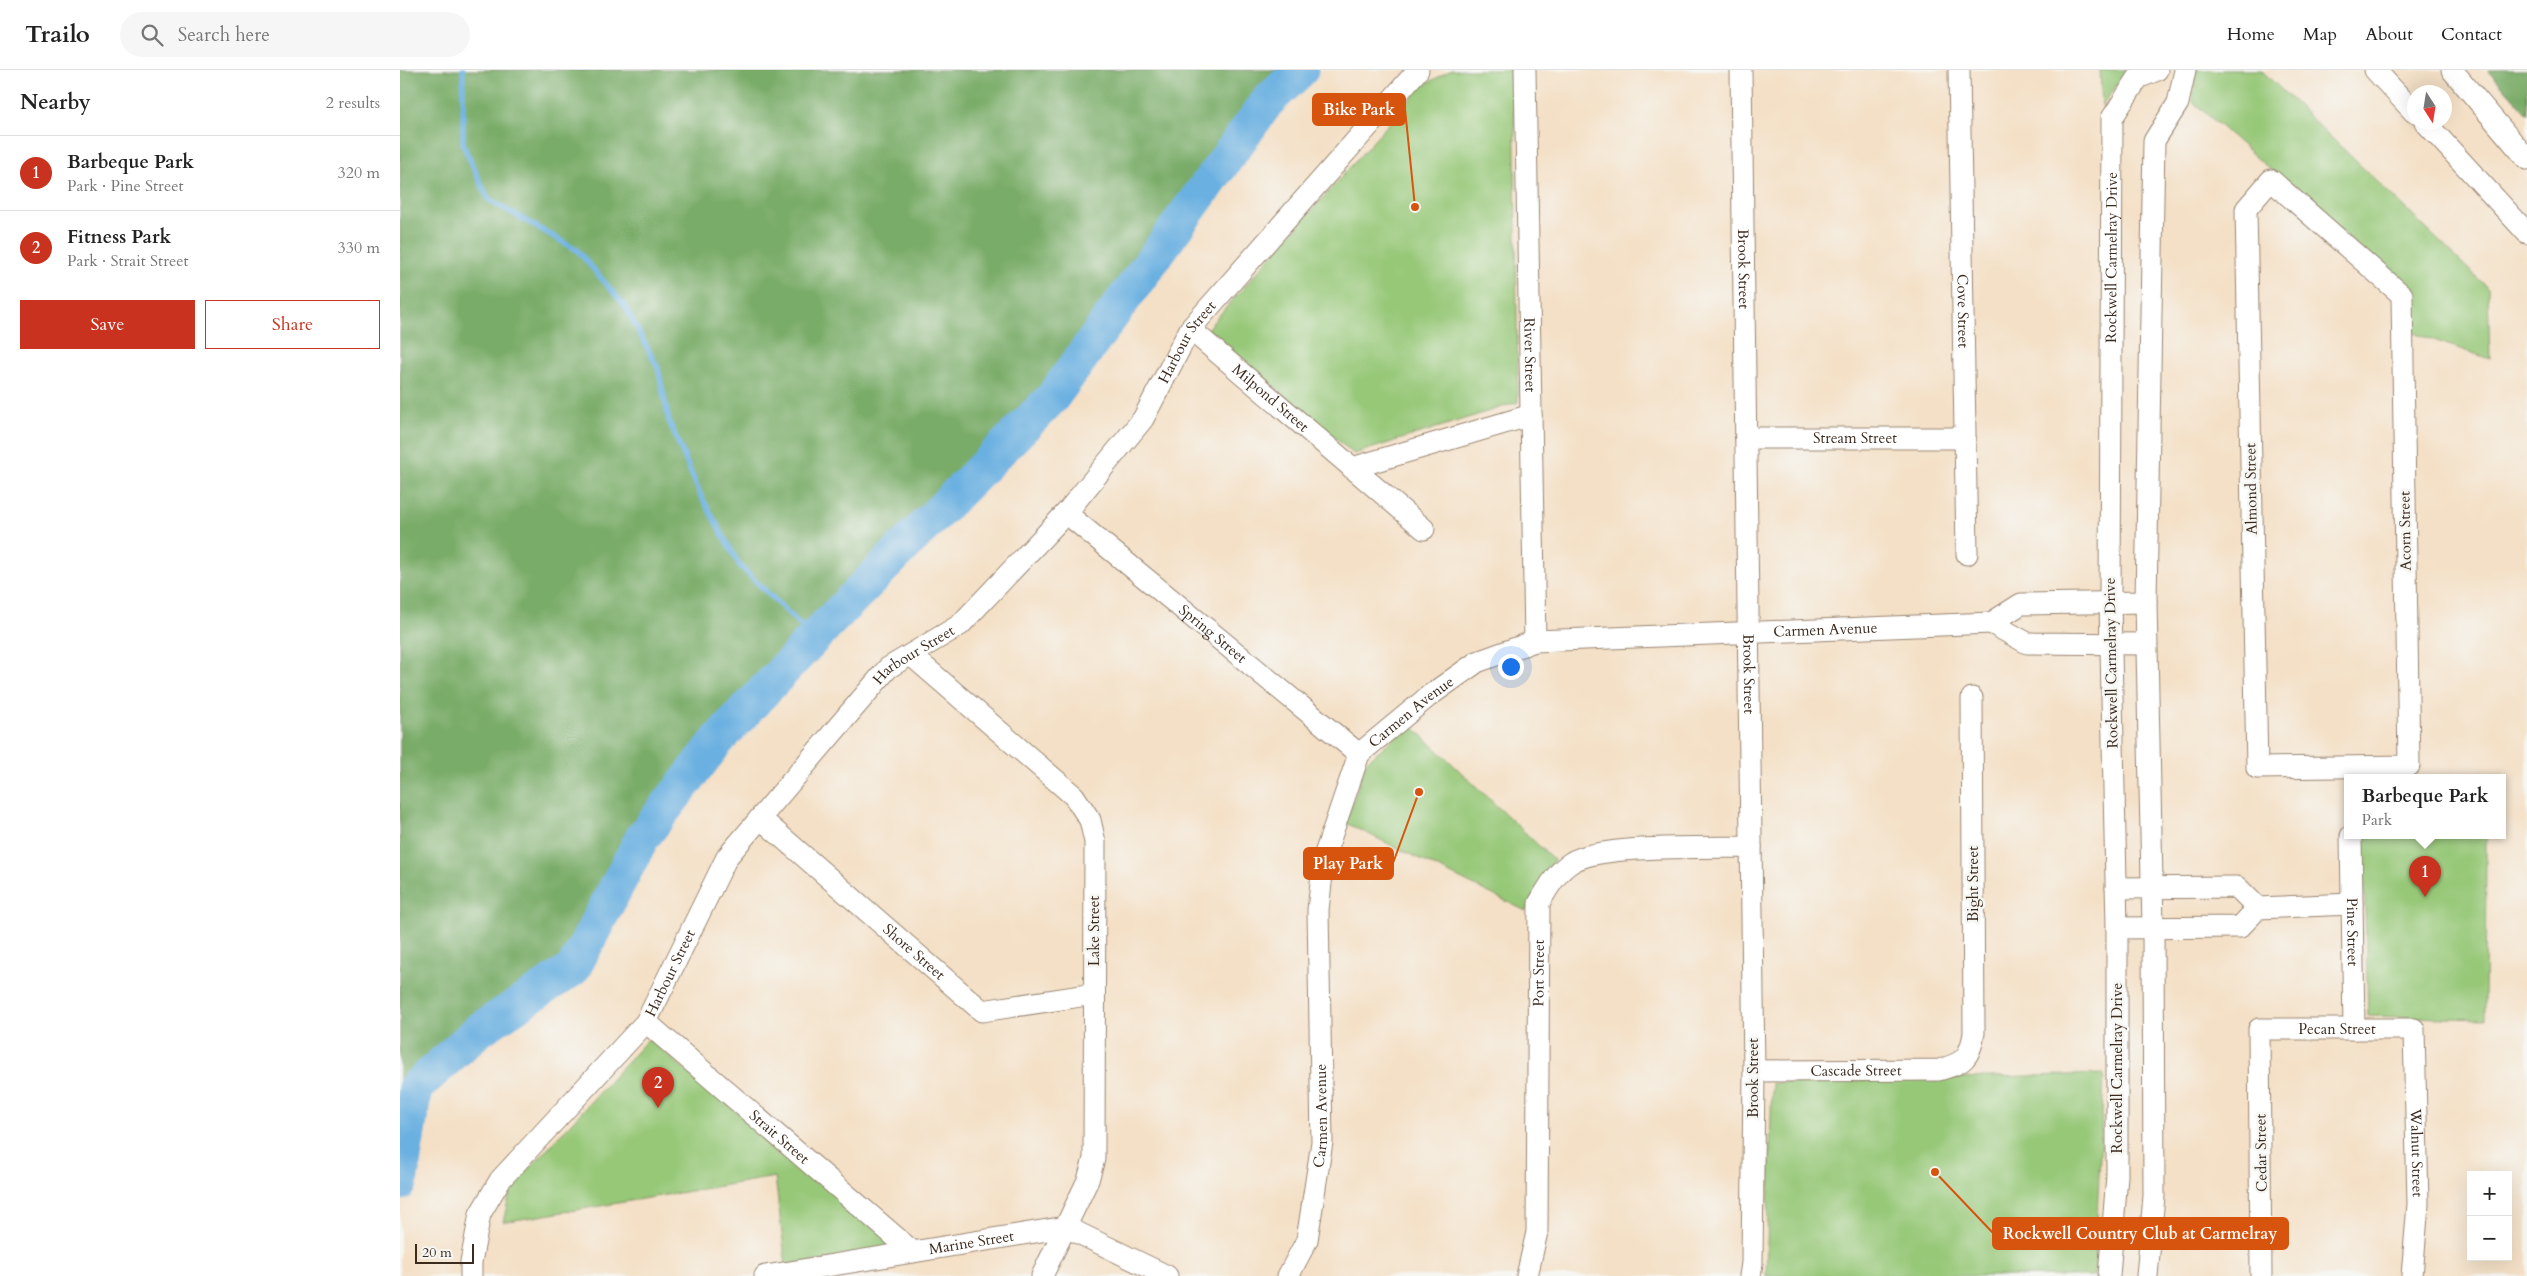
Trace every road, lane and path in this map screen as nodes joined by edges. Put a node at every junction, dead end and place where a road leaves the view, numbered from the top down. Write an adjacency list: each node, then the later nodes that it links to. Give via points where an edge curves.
1 (1418, 70): 14 (street, Harbour Street)
2 (1525, 70): 15 (street, River Street)
3 (1741, 70): 16 (street, Brook Street)
4 (1958, 70): 17 (street, Cove Street)
5 (2157, 70): 23 (street, Rockwell Carmelray Drive, via 2138,78 2112,118)
6 (2185, 70): 22 (street, via 2178,104 2154,141)
7 (2375, 70): 9 (street)
8 (2452, 70): 11 (street)
9 (2407, 104)
10 (2431, 130): 12 (street)
11 (2527, 159)
12 (2527, 233)
13 (2402, 295): 32 (street, Acorn Street, via 2409,766); 32 (street, Almond Street, via 2271,180 2246,209 2257,768)
14 (1190, 329): 18 (street, Milpond Street); 19 (street, Harbour Street, via 1143,420)
15 (1531, 415): 18 (street); 26 (street, River Street)
16 (1746, 438): 17 (street, Stream Street); 25 (street, Brook Street)
17 (1965, 438): 21 (street, Cove Street)
18 (1352, 468): 20 (street, Milpond Street)
19 (1066, 513): 29 (street, Harbour Street, via 960,625); 31 (street, Spring Street)
20 (1424, 529)
21 (1966, 554)
22 (2146, 602): 23 (street, Carmen Avenue); 28 (street)
23 (2110, 603): 24 (street, Carmen Avenue, via 2021,604); 27 (street, Rockwell Carmelray Drive)
24 (1991, 622): 25 (street, Carmen Avenue); 27 (street, via 2027,642)
25 (1748, 631): 26 (street, Carmen Avenue); 35 (street, Brook Street)
26 (1535, 641): 31 (street, Carmen Avenue, via 1477,662 1429,696)
27 (2110, 643): 28 (street); 36 (street, Rockwell Carmelray Drive)
28 (2146, 644): 37 (street)
29 (911, 655): 33 (street, Harbour Street, via 888,668); 42 (street, Lake Street, via 1074,796 1090,820 1095,842)
30 (1972, 698): 47 (street, Bight Street, via 1974,1033 1971,1051)
31 (1359, 754): 55 (street, Carmen Avenue, via 1324,857 1318,910 1322,1142 1307,1240)
32 (2350, 773)
33 (760, 818): 42 (street, Shore Street, via 982,1011); 43 (street, Harbour Street, via 727,857)
34 (2351, 839): 38 (street, Pine Street)
35 (1751, 847): 48 (street, Brook Street); 56 (street, Port Street, via 1602,852 1572,862 1552,881 1539,903 1537,1232)
36 (2116, 888): 37 (street); 40 (street, Rockwell Carmelray Drive)
37 (2152, 888): 39 (street, via 2237,887); 41 (street)
38 (2352, 904): 39 (street); 45 (street, Pine Street)
39 (2258, 908): 41 (street, via 2240,927)
40 (2117, 928): 41 (street); 58 (street, Rockwell Carmelray Drive, via 2117,1176)
41 (2153, 928): 59 (street, via 2154,1196)
42 (1094, 994): 49 (street, Lake Street, via 1094,1158 1088,1180)
43 (646, 1022): 50 (street, Strait Street); 51 (street, Harbour Street, via 500,1180 480,1214 471,1262)
44 (2259, 1029): 45 (street, Pecan Street); 60 (street, Cedar Street)
45 (2354, 1029): 46 (street, Pecan Street)
46 (2414, 1029): 61 (street, Walnut Street, via 2418,1204)
47 (1958, 1065): 48 (street, Cascade Street, via 1939,1070)
48 (1754, 1071): 57 (street, Brook Street)
49 (1066, 1228): 50 (street, Marine Street); 53 (street, Lake Street); 54 (street)
50 (913, 1252): 52 (street, Marine Street)
51 (472, 1276)
52 (765, 1276)
53 (1042, 1276)
54 (1167, 1276)
55 (1288, 1276)
56 (1527, 1276)
57 (1750, 1276)
58 (2109, 1276)
59 (2148, 1276)
60 (2261, 1276)
61 (2412, 1276)

